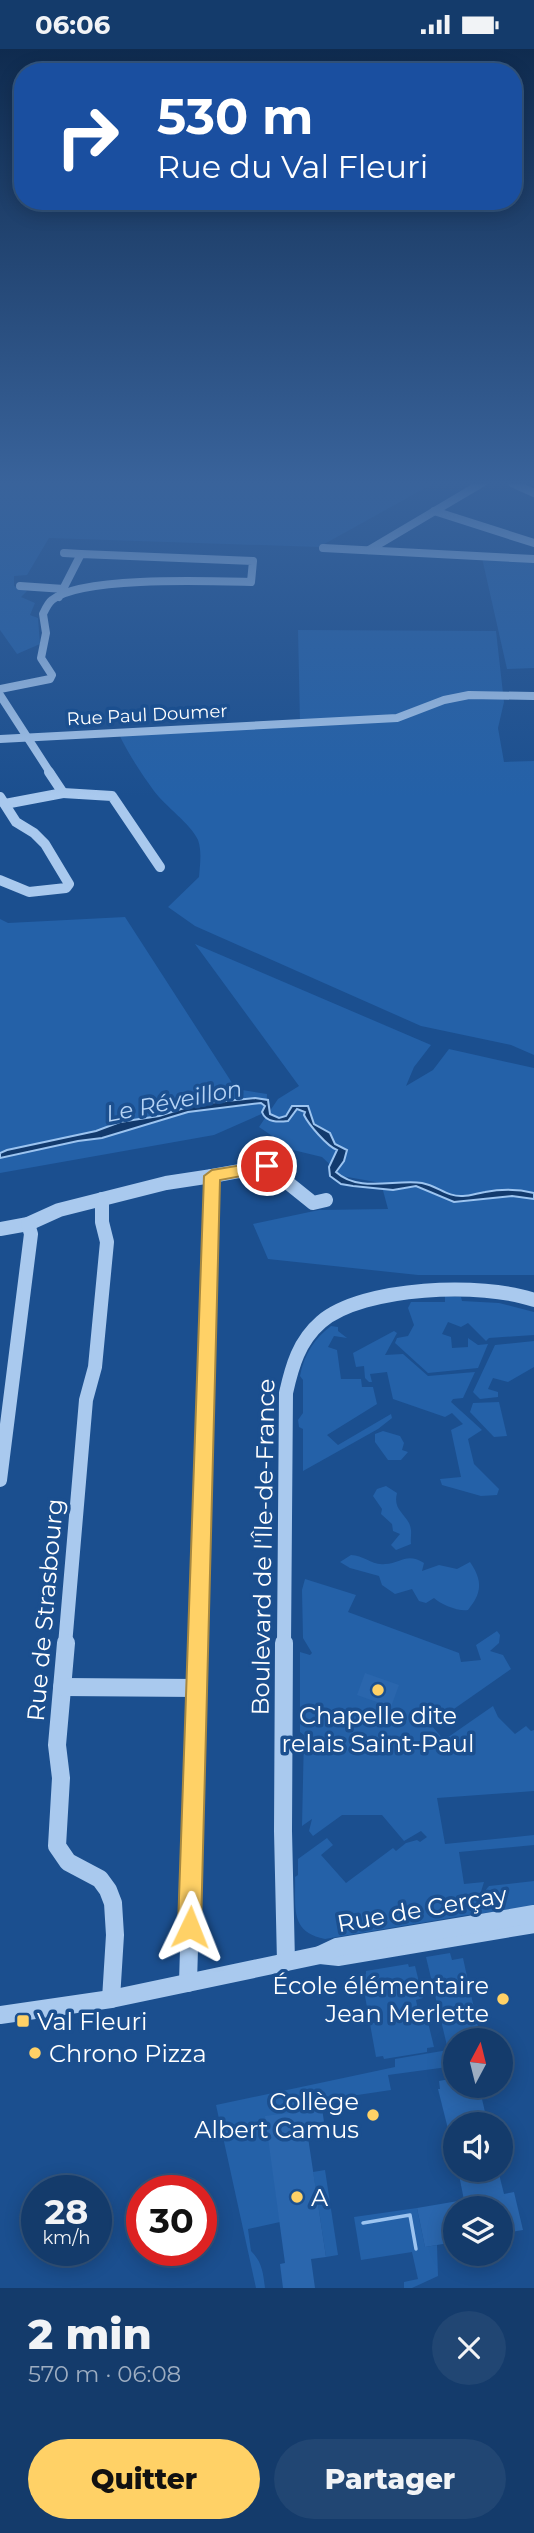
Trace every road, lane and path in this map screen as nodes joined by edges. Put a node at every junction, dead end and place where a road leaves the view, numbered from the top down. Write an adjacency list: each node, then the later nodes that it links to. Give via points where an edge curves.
1 (29, 587): 4 (street)
2 (64, 587): 4 (street)
3 (95, 587): 4 (street)
4 (61, 593): 5 (street, via 43,614 46,633 41,658 50,679)
5 (0, 689)
6 (0, 695): 8 (street)
7 (534, 696): 8 (street, Rue Paul Doumer, via 455,697 397,718)
8 (26, 738): 9 (street, Rue Paul Doumer); 10 (street)
9 (0, 739)
10 (63, 793): 11 (street); 12 (street, via 112,796)
11 (3, 801): 13 (street, via 16,822 45,844 69,884 29,892)
12 (160, 867)
13 (0, 880)
14 (212, 1176): 15 (street); 16 (street, via 267,1166 313,1203); 23 (street)
15 (103, 1199): 17 (street); 22 (street, Rue de Strasbourg, via 107,1242 95,1367 86,1400)
16 (326, 1200)
17 (28, 1224): 18 (street); 20 (street, via 32,1234)
18 (0, 1229)
19 (534, 1300): 27 (street, Boulevard de l'Île-de-France, via 497,1291 414,1291 368,1297 329,1316 302,1341 294,1356 286,1393)
20 (3, 1429): 21 (street)
21 (0, 1480)
22 (62, 1687): 23 (street); 29 (street, Rue de Strasbourg, via 57,1745 59,1853 75,1868 98,1877 113,1893)
23 (197, 1688): 28 (street)
24 (534, 1915): 26 (street, Rue de Cerçay, via 337,1947)
25 (534, 1924): 26 (street, Rue de Cerçay, via 339,1957)
26 (320, 1955): 27 (street, Rue de Cerçay)
27 (285, 1962): 28 (street, Rue de Cerçay)
28 (188, 1983): 29 (street, Rue de Cerçay)
29 (111, 1999): 30 (street, Rue de Cerçay)
30 (0, 2015)

